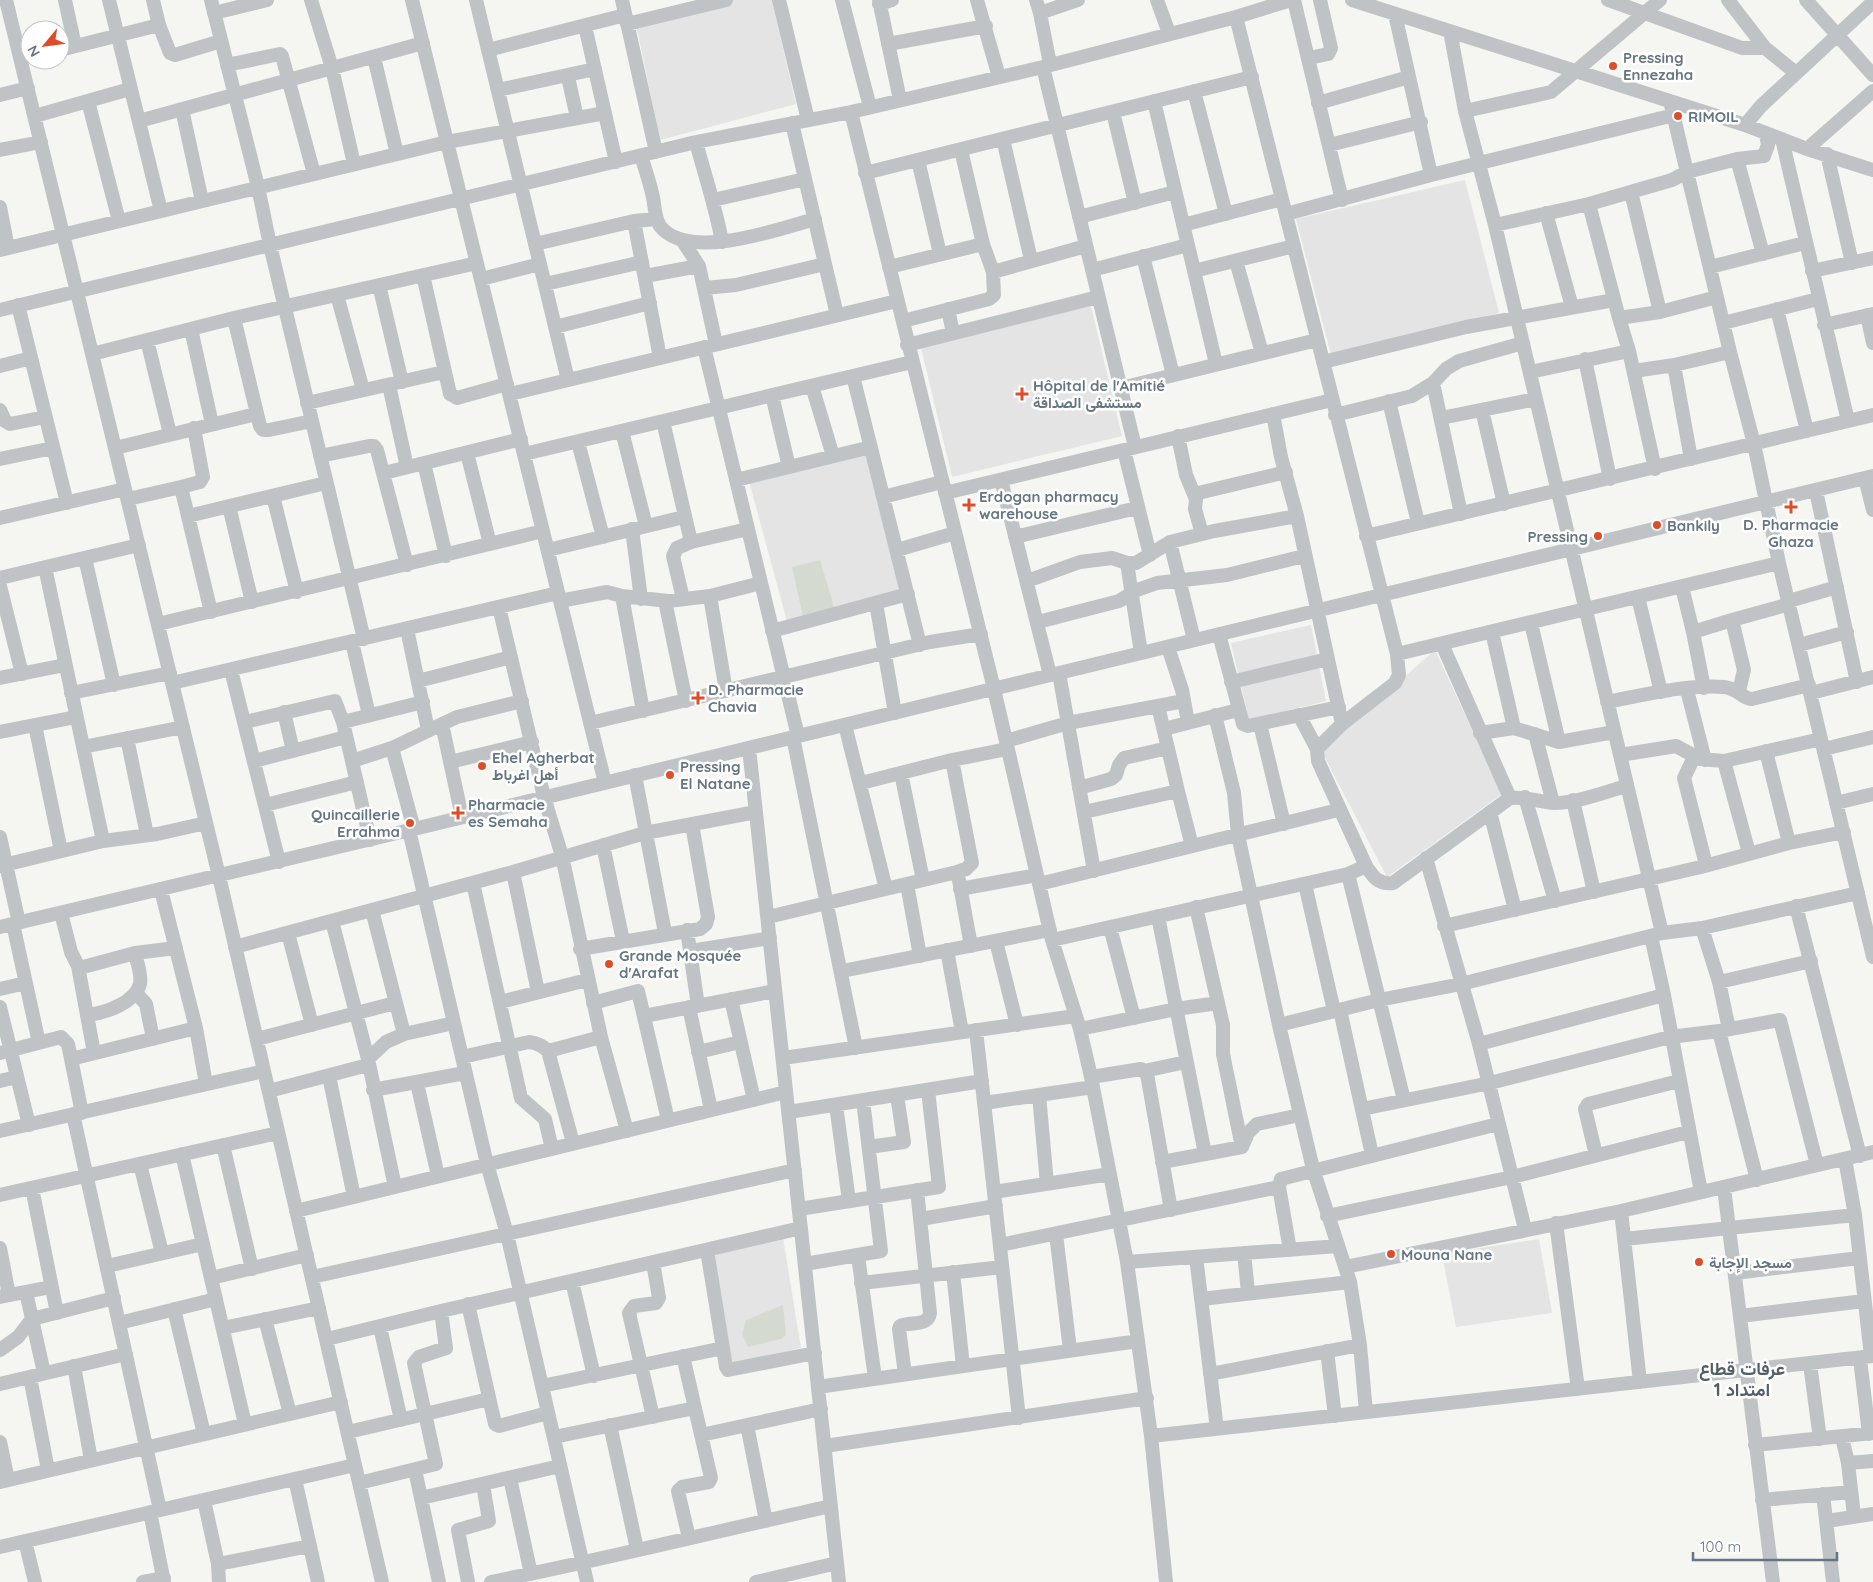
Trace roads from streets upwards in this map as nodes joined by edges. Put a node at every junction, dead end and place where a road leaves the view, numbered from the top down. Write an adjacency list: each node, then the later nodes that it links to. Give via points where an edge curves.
1 (6, 0): 38 (street)
2 (65, 0): 42 (street)
3 (109, 0): 37 (street)
4 (153, 0): 31 (street)
5 (267, 0): 25 (street)
6 (311, 0): 50 (street)
7 (412, 0): 40 (street)
8 (476, 0): 45 (street)
9 (622, 0): 30 (street)
10 (726, 0): 30 (street)
11 (779, 0): 82 (street)
12 (842, 0): 73 (street)
13 (1078, 0): 26 (street)
14 (1157, 0): 35 (street)
15 (1292, 0): 29 (street); 47 (street)
16 (1320, 0): 47 (street, via 1331,48 1328,54)
17 (1608, 0): 28 (street)
18 (1660, 0): 28 (street)
19 (1728, 0): 44 (street)
20 (1806, 0): 36 (street)
21 (883, 1): 41 (street)
22 (981, 1): 33 (street)
23 (1356, 1): 27 (street)
24 (1873, 2): 36 (street)
25 (213, 6): 39 (street)
26 (1038, 6): 49 (street)
27 (1395, 14): 34 (street); 59 (street)
28 (1646, 14): 44 (street, via 1742,48); 53 (street)
29 (1236, 17): 35 (street); 58 (street)
30 (626, 20): 32 (street); 99 (street)
31 (158, 25): 37 (street); 39 (street, via 166,47 175,55)
32 (585, 26): 45 (street); 52 (street)
33 (986, 26): 41 (street); 57 (street)
34 (1450, 31): 53 (street); 75 (street)
35 (1169, 33): 49 (street)
36 (1837, 35): 54 (street); 55 (street)
37 (118, 36): 42 (street); 62 (street)
38 (20, 41)
39 (221, 42): 48 (street)
40 (423, 44): 46 (street); 93 (street)
41 (888, 44): 68 (street)
42 (75, 46): 43 (street)
43 (70, 47)
44 (1765, 48): 54 (street)
45 (488, 50): 63 (street)
46 (374, 57): 50 (street); 100 (street)
47 (1309, 58): 72 (street)
48 (227, 65): 60 (street, via 280,54); 67 (street)
49 (1046, 65): 57 (street); 86 (street)
50 (332, 68): 60 (street); 107 (street)
51 (27, 70): 61 (street)
52 (595, 70): 56 (street); 78 (street)
53 (1578, 72): 71 (street); 75 (street, via 1546,95)
54 (1796, 73): 87 (street)
55 (1873, 75)
56 (568, 76): 63 (street); 81 (street)
57 (999, 77): 68 (street)
58 (1252, 77): 64 (street); 119 (street)
59 (1409, 77): 72 (street); 84 (street)
60 (290, 80): 67 (street); 111 (street)
61 (28, 88): 66 (street); 79 (street)
62 (130, 89): 69 (street); 83 (street)
63 (498, 90): 88 (street)
64 (1194, 91): 70 (street); 128 (street)
65 (1873, 91): 96 (street)
66 (0, 95)
67 (234, 95): 74 (street); 115 (street)
68 (900, 100): 73 (street)
69 (88, 101): 79 (street); 133 (street)
70 (1154, 101): 77 (street); 116 (street)
71 (1670, 101): 80 (street); 87 (street)
72 (1318, 104): 95 (street)
73 (870, 107): 76 (street)
74 (182, 110): 83 (street); 122 (street)
75 (1466, 111): 106 (street)
76 (851, 112): 82 (street); 110 (street)
77 (1113, 112): 86 (street); 123 (street)
78 (605, 113): 81 (street); 105 (street)
79 (35, 116): 92 (street)
80 (1674, 116): 106 (street); 109 (street)
81 (577, 118): 88 (street)
82 (808, 120): 85 (street)
83 (139, 121): 126 (street)
84 (1420, 122): 95 (street); 112 (street)
85 (792, 123): 94 (street); 113 (street)
86 (1057, 125): 90 (street); 130 (street)
87 (1745, 125): 89 (street)
88 (508, 131): 93 (street); 114 (street)
89 (1766, 133): 91 (street); 103 (street, via 1768,145 1764,156)
90 (1003, 139): 98 (street); 152 (street)
91 (1782, 139): 96 (street); 140 (street)
92 (41, 142): 97 (street); 137 (street)
93 (448, 142): 100 (street); 118 (street)
94 (696, 142): 99 (street); 120 (street)
95 (1329, 145): 121 (street)
96 (1807, 149): 101 (street)
97 (0, 150)
98 (961, 150): 104 (street); 142 (street)
99 (656, 152): 102 (street)
100 (397, 154): 107 (street)
101 (1827, 154): 108 (street); 156 (street)
102 (641, 156): 105 (street); 131 (street, via 652,189)
103 (1737, 159): 109 (street); 149 (street)
104 (918, 160): 110 (street); 148 (street)
105 (616, 162): 114 (street)
106 (1479, 163): 112 (street); 136 (street)
107 (354, 164): 111 (street)
108 (1873, 170)
109 (1687, 172): 117 (street); 161 (street)
110 (865, 173): 160 (street)
111 (314, 174): 115 (street)
112 (1431, 175): 121 (street)
113 (805, 179): 120 (street); 132 (street)
114 (520, 184): 118 (street); 141 (street)
115 (258, 187): 122 (street); 143 (street)
116 (1175, 192): 123 (street); 135 (street)
117 (1631, 192): 124 (street); 186 (street)
118 (461, 199): 143 (street); 155 (street)
119 (1282, 199): 128 (street); 129 (street)
120 (713, 200): 139 (street)
121 (1342, 200): 129 (street)
122 (202, 201): 126 (street)
123 (1135, 203): 130 (street)
124 (1589, 204): 127 (street); 177 (street)
125 (0, 207): 147 (street)
126 (161, 211): 133 (street)
127 (1546, 213): 136 (street); 182 (street)
128 (1226, 214): 135 (street)
129 (1286, 214): 146 (street)
130 (1079, 217): 145 (street)
131 (657, 219): 134 (street); 138 (street, via 667,233)
132 (814, 219): 139 (street); 158 (street)
133 (119, 221): 137 (street)
134 (634, 221): 141 (street); 154 (street)
135 (1183, 225): 144 (street)
136 (1495, 225): 189 (street)
137 (64, 234): 147 (street); 172 (street)
138 (682, 240): 139 (street); 159 (street)
139 (722, 242)
140 (1805, 243): 149 (street); 165 (street)
141 (535, 244): 157 (street)
142 (983, 244): 148 (street); 164 (street)
143 (270, 245): 172 (street); 181 (street)
144 (1188, 245): 150 (street); 163 (street)
145 (1086, 246): 152 (street); 162 (street)
146 (1294, 246): 153 (street); 199 (street)
147 (4, 249)
148 (940, 254): 160 (street)
149 (1763, 254): 161 (street)
150 (1144, 256): 162 (street); 219 (street)
151 (1873, 258): 156 (street)
152 (1032, 260): 164 (street)
153 (1236, 261): 163 (street); 207 (street)
154 (642, 262): 167 (street); 169 (street)
155 (477, 263): 166 (street); 168 (street)
156 (1852, 263): 165 (street)
157 (540, 264): 168 (street); 169 (street)
158 (825, 264): 171 (street, via 736,285); 188 (street)
159 (699, 266): 167 (street); 171 (street)
160 (889, 267): 178 (street)
161 (1710, 267): 175 (street)
162 (1092, 270): 174 (street)
163 (1194, 271): 213 (street)
164 (993, 272): 183 (street, via 994,295 990,300)
165 (1812, 272): 176 (street)
166 (423, 276): 170 (street); 217 (street)
167 (645, 276): 179 (street)
168 (481, 279): 226 (street)
169 (545, 284): 195 (street)
170 (379, 285): 173 (street); 222 (street)
171 (705, 288): 203 (street)
172 (77, 291): 180 (street); 206 (street)
173 (337, 295): 181 (street); 227 (street)
174 (1098, 297): 197 (street); 225 (street)
175 (1717, 297): 186 (street); 193 (street)
176 (1818, 298): 184 (street); 194 (street)
177 (1614, 300): 182 (street); 191 (street)
178 (897, 301): 188 (street); 192 (street)
179 (650, 303): 195 (street); 209 (street)
180 (18, 305): 185 (street); 208 (street)
181 (284, 306): 190 (street); 232 (street)
182 (1572, 307): 189 (street)
183 (948, 309): 192 (street); 197 (street)
184 (1777, 309): 193 (street); 248 (street)
185 (0, 310)
186 (1660, 312): 191 (street)
187 (1870, 314): 194 (street); 201 (street)
188 (837, 315): 203 (street)
189 (1517, 317): 200 (street); 212 (street)
190 (234, 318): 196 (street); 236 (street)
191 (1619, 318): 204 (street)
192 (902, 321): 202 (street)
193 (1723, 323): 205 (street)
194 (1824, 325): 244 (street)
195 (555, 327): 221 (street)
196 (191, 329): 198 (street); 245 (street)
197 (953, 333): 202 (street)
198 (147, 340): 206 (street); 249 (street)
199 (1317, 340): 207 (street); 212 (street)
200 (1523, 343): 218 (street); 223 (street, via 1459,360)
201 (1873, 343)
202 (907, 345): 211 (street)
203 (710, 346): 209 (street); 233 (street)
204 (1629, 351): 210 (street); 216 (street)
205 (1730, 352): 214 (street); 253 (street)
206 (92, 354): 256 (street)
207 (1262, 354): 213 (street)
208 (31, 358): 215 (street); 240 (street)
209 (660, 358): 221 (street)
210 (1585, 359): 218 (street); 271 (street)
211 (912, 362): 220 (street); 276 (street)
212 (1323, 362): 230 (street)
213 (1216, 364): 219 (street)
214 (1674, 365): 216 (street); 263 (street)
215 (0, 366)
216 (1634, 371): 267 (street)
217 (444, 372): 222 (street); 226 (street, via 453,397)
218 (1530, 372): 229 (street)
219 (1173, 375): 225 (street)
220 (853, 376): 224 (street); 254 (street)
221 (568, 380): 226 (street)
222 (396, 383): 227 (street); 265 (street)
223 (1433, 383): 231 (street, via 1412,396); 241 (street)
224 (812, 386): 228 (street); 261 (street)
225 (1121, 388): 257 (street)
226 (508, 389): 251 (street)
227 (363, 390): 232 (street)
228 (772, 395): 233 (street); 266 (street)
229 (1536, 399): 235 (street); 278 (street)
230 (1332, 400): 237 (street); 238 (street)
231 (1389, 401): 238 (street); 294 (street)
232 (307, 403): 242 (street)
233 (718, 408): 243 (street); 272 (street)
234 (0, 410): 240 (street, via 10,424)
235 (1482, 410): 241 (street); 285 (street)
236 (256, 414): 242 (street, via 263,430); 245 (street)
237 (1274, 414): 250 (street); 268 (street)
238 (1335, 415): 301 (street)
239 (1873, 415): 244 (street)
240 (45, 417): 255 (street)
241 (1441, 418): 289 (street)
242 (312, 421): 260 (street)
243 (663, 421): 247 (street); 292 (street)
244 (1848, 421): 248 (street)
245 (212, 424): 246 (street)
246 (194, 428): 249 (street); 275 (street, via 203,478 200,482)
247 (622, 431): 252 (street); 295 (street)
248 (1807, 431): 253 (street)
249 (170, 434): 256 (street)
250 (1178, 436): 257 (street); 280 (street, via 1186,475)
251 (521, 440): 258 (street); 259 (street)
252 (578, 442): 259 (street); 300 (street)
253 (1754, 444): 263 (street); 283 (street)
254 (871, 446): 261 (street); 282 (street)
255 (53, 448): 262 (street); 284 (street)
256 (115, 448): 279 (street)
257 (1129, 448): 273 (street); 287 (street)
258 (467, 453): 264 (street); 305 (street)
259 (524, 454): 297 (street)
260 (320, 456): 269 (street, via 374,446); 274 (street)
261 (833, 456): 266 (street)
262 (0, 459)
263 (1692, 459): 267 (street)
264 (424, 463): 265 (street); 311 (street)
265 (407, 467): 269 (street)
266 (789, 467): 272 (street)
267 (1655, 469): 271 (street)
268 (1286, 472): 280 (street); 291 (street)
269 (384, 473): 316 (street)
270 (1869, 477): 277 (street); 288 (street)
271 (1610, 479): 278 (street)
272 (736, 480): 296 (street)
273 (1001, 480): 276 (street); 302 (street)
274 (326, 483): 281 (street); 319 (street)
275 (181, 487): 279 (street); 290 (street)
276 (944, 488): 282 (street); 298 (street)
277 (1816, 491): 283 (street); 325 (street)
278 (1558, 492): 285 (street); 309 (street)
279 (127, 494): 284 (street); 306 (street)
280 (1194, 494): 299 (street)
281 (273, 496): 286 (street); 326 (street)
282 (883, 497): 308 (street)
283 (1765, 502): 309 (street); 314 (street)
284 (67, 503): 293 (street)
285 (1504, 504): 289 (street)
286 (229, 506): 290 (street); 337 (street)
287 (1137, 508): 302 (street); 310 (street)
288 (1873, 510)
289 (1461, 514): 294 (street)
290 (188, 516): 343 (street)
291 (1297, 516): 299 (street); 312 (street)
292 (684, 517): 295 (street); 303 (street)
293 (0, 518)
294 (1418, 523): 301 (street)
295 (639, 528): 300 (street); 334 (street)
296 (748, 529): 303 (street); 322 (street)
297 (543, 531): 305 (street); 307 (street)
298 (955, 533): 308 (street); 353 (street)
299 (1202, 534): 304 (street)
300 (603, 536): 307 (street)
301 (1366, 536): 329 (street)
302 (1016, 537): 320 (street)
303 (691, 542): 335 (street, via 677,548 673,556)
304 (1170, 542): 310 (street); 321 (street)
305 (490, 544): 311 (street)
306 (139, 545): 313 (street); 347 (street)
307 (548, 550): 332 (street)
308 (897, 550): 327 (street)
309 (1571, 550): 329 (street); 341 (street)
310 (1150, 555): 315 (street)
311 (446, 556): 316 (street)
312 (1304, 556): 321 (street, via 1227,575); 342 (street)
313 (85, 558): 317 (street); 377 (street)
314 (1779, 562): 324 (street); 338 (street)
315 (1127, 563): 320 (street, via 1112,558 1080,562); 328 (street)
316 (406, 565): 319 (street)
317 (45, 567): 318 (street); 366 (street)
318 (0, 578)
319 (350, 579): 326 (street); 355 (street)
320 (1026, 580): 345 (street)
321 (1180, 581): 328 (street, via 1157,583); 356 (street)
322 (761, 583): 331 (street); 349 (street)
323 (0, 586): 368 (street)
324 (1682, 587): 333 (street); 351 (street)
325 (1837, 587): 338 (street); 352 (street)
326 (297, 592): 337 (street)
327 (908, 594): 339 (street); 358 (street)
328 (1132, 594): 345 (street, via 1119,602); 361 (street)
329 (1383, 594): 342 (street); 363 (street)
330 (622, 596): 332 (street, via 607,592); 334 (street); 394 (street)
331 (710, 596): 335 (street); 382 (street)
332 (559, 597): 340 (street); 404 (street)
333 (1638, 597): 341 (street); 384 (street)
334 (641, 599): 336 (street)
335 (683, 599): 336 (street)
336 (665, 601): 387 (street)
337 (252, 602): 343 (street)
338 (1789, 602): 344 (street); 359 (street)
339 (876, 603): 349 (street); 362 (street)
340 (500, 607): 348 (street); 364 (street)
341 (1586, 610): 346 (street); 390 (street)
342 (1316, 611): 354 (street); 365 (street)
343 (211, 612): 347 (street)
344 (1732, 620): 351 (street); 383 (street, via 1744,670)
345 (1038, 622): 369 (street)
346 (1531, 622): 350 (street); 424 (street)
347 (158, 624): 372 (street)
348 (407, 629): 355 (street); 374 (street)
349 (772, 631): 373 (street)
350 (1492, 632): 357 (street); 412 (street)
351 (1693, 632): 378 (street)
352 (1846, 632): 359 (street); 376 (street)
353 (980, 634): 358 (street); 379 (street)
354 (1219, 634): 356 (street); 375 (street)
355 (358, 640): 367 (street); 397 (street)
356 (1194, 640): 360 (street)
357 (1442, 644): 363 (street); 417 (street)
358 (920, 645): 362 (street)
359 (1799, 645): 380 (street)
360 (1168, 647): 361 (street); 388 (street)
361 (1141, 653): 369 (street)
362 (884, 654): 373 (street); 396 (street)
363 (1397, 654): 408 (street, via 1395,683)
364 (511, 657): 374 (street); 386 (street)
365 (1328, 659): 375 (street); 392 (street)
366 (65, 665): 368 (street); 385 (street)
367 (232, 670): 372 (street); 401 (street)
368 (22, 674): 371 (street)
369 (1055, 674): 379 (street); 405 (street)
370 (1873, 677): 376 (street)
371 (0, 678)
372 (171, 678): 377 (street); 411 (street)
373 (784, 678): 382 (street); 420 (street)
374 (418, 681): 389 (street)
375 (1231, 682): 393 (street)
376 (1857, 682): 380 (street)
377 (114, 685): 385 (street)
378 (1704, 688): 381 (street); 383 (street)
379 (994, 689): 396 (street); 426 (street)
380 (1810, 689): 383 (street, via 1752,699); 425 (street)
381 (1687, 690): 384 (street); 435 (street)
382 (726, 691): 387 (street)
383 (1739, 691)
384 (1662, 692): 390 (street)
385 (71, 693): 400 (street)
386 (522, 701): 406 (street); 423 (street)
387 (686, 701): 394 (street)
388 (1184, 701): 391 (street); 403 (street)
389 (423, 702): 397 (street); 414 (street)
390 (1607, 702): 416 (street)
391 (1158, 706): 405 (street); 413 (street)
392 (1339, 707): 399 (street); 408 (street)
393 (1238, 710): 398 (street); 407 (street, via 1243,724)
394 (643, 711): 404 (street)
395 (284, 712): 401 (street); 402 (street, via 335,701); 432 (street)
396 (895, 713): 409 (street)
397 (369, 715): 402 (street)
398 (1215, 715): 403 (street); 469 (street, via 1234,793)
399 (1299, 715): 407 (street); 431 (street)
400 (76, 717): 410 (street); 427 (street)
401 (245, 722): 437 (street)
402 (343, 722): 419 (street)
403 (1188, 722): 413 (street)
404 (590, 723): 444 (street)
405 (1068, 723): 426 (street); 447 (street)
406 (442, 724): 414 (street); 440 (street)
407 (1260, 724): 464 (street)
408 (1342, 724): 431 (street)
409 (846, 725): 420 (street); 445 (street)
410 (35, 726): 415 (street); 476 (street)
411 (183, 727): 422 (street); 462 (street)
412 (1514, 728): 417 (street); 418 (street)
413 (1164, 729): 430 (street)
414 (428, 730): 428 (street)
415 (0, 732)
416 (1614, 732): 424 (street); 434 (street)
417 (1480, 733): 452 (street)
418 (1536, 734): 424 (street); 455 (street)
419 (346, 737): 432 (street); 438 (street)
420 (795, 737): 429 (street); 503 (street)
421 (1873, 737): 425 (street)
422 (127, 738): 427 (street); 468 (street)
423 (532, 742): 440 (street); 450 (street)
424 (1559, 742)
425 (1822, 744): 433 (street); 454 (street)
426 (1006, 745): 436 (street); 491 (street)
427 (82, 747): 472 (street)
428 (392, 748): 438 (street); 465 (street)
429 (749, 748): 442 (street); 458 (street)
430 (1168, 748): 447 (street, via 1124,758 1111,780); 448 (street)
431 (1316, 749): 457 (street, via 1318,762)
432 (293, 751): 437 (street)
433 (1766, 751): 439 (street); 473 (street)
434 (1620, 756): 435 (street, via 1676,746); 446 (street)
435 (1700, 758): 439 (street); 482 (street, via 1684,778)
436 (952, 760): 441 (street); 486 (street, via 972,863)
437 (254, 761): 456 (street)
438 (352, 761): 443 (street)
439 (1724, 761): 477 (street)
440 (450, 762): 461 (street)
441 (901, 773): 445 (street); 490 (street)
442 (635, 776): 444 (street); 467 (street)
443 (357, 782): 456 (street); 471 (street)
444 (605, 783): 450 (street)
445 (861, 783): 495 (street)
446 (1627, 786): 453 (street); 489 (street)
447 (1079, 788): 459 (street)
448 (1178, 792): 459 (street); 475 (street)
449 (1873, 794): 454 (street)
450 (544, 797): 461 (street); 478 (street)
451 (1525, 797): 452 (street); 455 (street); 502 (street)
452 (1510, 798): 460 (street)
453 (1572, 800): 455 (street); 498 (street)
454 (1836, 802): 466 (street)
455 (1553, 803)
456 (265, 805): 480 (street)
457 (1338, 810): 464 (street); 483 (street)
458 (756, 812): 463 (street); 510 (street)
459 (1084, 812): 484 (street)
460 (1490, 812): 479 (street); 507 (street)
461 (462, 817): 465 (street)
462 (206, 823): 468 (street); 488 (street)
463 (692, 824): 467 (street); 516 (street, via 708,916 700,929)
464 (1284, 824): 469 (street)
465 (411, 830): 471 (street); 500 (street)
466 (1844, 832): 473 (street); 501 (street)
467 (645, 834): 474 (street); 518 (street)
468 (148, 835): 472 (street)
469 (1238, 835): 475 (street); 499 (street)
470 (0, 837): 481 (street)
471 (370, 840): 480 (street)
472 (103, 841): 476 (street)
473 (1789, 843): 477 (street)
474 (603, 845): 478 (street); 522 (street)
475 (1192, 846): 484 (street)
476 (61, 851): 481 (street)
477 (1749, 854): 482 (street)
478 (562, 856): 485 (street); 527 (street)
479 (1426, 858): 483 (street, via 1393,883 1386,884 1373,877); 513 (street)
480 (279, 862): 488 (street)
481 (3, 865): 512 (street)
482 (1706, 865): 489 (street)
483 (1366, 866): 487 (street)
484 (1094, 871): 491 (street)
485 (512, 872): 492 (street); 543 (street)
486 (957, 872): 490 (street); 496 (street)
487 (1348, 874): 494 (street); 546 (street)
488 (219, 876): 497 (street); 525 (street)
489 (1650, 879): 498 (street); 519 (street)
490 (923, 880): 493 (street)
491 (1038, 880): 496 (street); 520 (street)
492 (473, 883): 500 (street); 547 (street)
493 (907, 884): 495 (street); 531 (street)
494 (1305, 884): 499 (street); 554 (street)
495 (886, 889): 503 (street)
496 (960, 889): 524 (street)
497 (161, 890): 508 (street); 526 (street)
498 (1594, 892): 502 (street)
499 (1252, 895): 505 (street); 563 (street)
500 (424, 896): 506 (street); 559 (street)
501 (1863, 896): 504 (street); 532 (street)
502 (1555, 901): 507 (street)
503 (828, 903): 510 (street); 535 (street)
504 (1796, 906): 515 (street); 533 (street)
505 (1196, 907): 509 (street); 549 (street)
506 (372, 910): 511 (street); 550 (street)
507 (1515, 910): 513 (street)
508 (62, 913): 512 (street); 534 (street, via 71,952)
509 (1158, 916): 514 (street); 553 (street)
510 (768, 917): 521 (street)
511 (332, 921): 517 (street); 555 (street)
512 (11, 925): 538 (street)
513 (1444, 926): 539 (street)
514 (1110, 927): 520 (street); 558 (street)
515 (1702, 928): 519 (street); 537 (street)
516 (687, 930): 518 (street); 529 (street)
517 (288, 933): 525 (street); 561 (street)
518 (665, 933): 522 (street)
519 (1656, 934): 539 (street); 544 (street)
520 (1051, 935): 523 (street); 560 (street)
521 (770, 938): 529 (street); 541 (street)
522 (623, 941): 527 (street)
523 (996, 941): 524 (street); 562 (street)
524 (971, 946): 528 (street)
525 (236, 947): 572 (street)
526 (176, 948): 530 (street); 564 (street)
527 (580, 949): 536 (street)
528 (948, 950): 531 (street); 567 (street)
529 (691, 951): 551 (street)
530 (135, 953): 534 (street); 542 (street, via 140,973)
531 (920, 956): 535 (street)
532 (1873, 957)
533 (1811, 961): 537 (street); 629 (street)
534 (78, 966): 556 (street)
535 (842, 970): 577 (street)
536 (587, 980): 543 (street); 548 (street)
537 (1719, 982): 566 (street)
538 (26, 983): 540 (street); 574 (street)
539 (1461, 984): 546 (street); 575 (street)
540 (0, 989)
541 (776, 991): 545 (street); 583 (street)
542 (136, 992): 556 (street, via 112,1009); 571 (street, via 146,1004)
543 (538, 992): 547 (street)
544 (1664, 995): 570 (street); 575 (street)
545 (731, 999): 551 (street); 573 (street)
546 (1379, 1000): 554 (street); 607 (street)
547 (500, 1002): 576 (street)
548 (593, 1003): 557 (street, via 638,991); 569 (street)
549 (1218, 1003): 553 (street); 625 (street, via 1223,1025 1223,1054)
550 (395, 1004): 555 (street); 568 (street)
551 (693, 1006): 557 (street); 580 (street)
552 (0, 1007): 578 (street)
553 (1176, 1009): 558 (street); 586 (street)
554 (1337, 1011): 563 (street); 610 (street)
555 (356, 1014): 561 (street); 585 (street)
556 (88, 1015): 581 (street)
557 (644, 1016): 615 (street)
558 (1134, 1018): 560 (street)
559 (454, 1023): 568 (street); 582 (street)
560 (1078, 1023): 562 (street); 595 (street)
561 (312, 1025): 572 (street)
562 (1017, 1025): 565 (street)
563 (1279, 1025): 614 (street)
564 (196, 1028): 571 (street); 598 (street)
565 (976, 1030): 567 (street); 593 (street)
566 (1724, 1030): 570 (street); 636 (street, via 1780,1020); 643 (street)
567 (962, 1032): 577 (street)
568 (404, 1034): 585 (street, via 386,1042)
569 (601, 1037): 579 (street); 618 (street)
570 (1670, 1037): 594 (street); 597 (street)
571 (153, 1039): 581 (street)
572 (257, 1039): 587 (street)
573 (740, 1042): 580 (street); 605 (street)
574 (39, 1043): 578 (street); 584 (street, via 61,1037 68,1044)
575 (1479, 1044): 597 (street)
576 (510, 1046): 579 (street, via 537,1043); 582 (street); 626 (street, via 521,1098 545,1119)
577 (856, 1048): 583 (street)
578 (6, 1051): 591 (street)
579 (548, 1051): 622 (street)
580 (698, 1052): 611 (street)
581 (94, 1053): 584 (street)
582 (462, 1057): 589 (street)
583 (783, 1058): 602 (street)
584 (71, 1059): 613 (street)
585 (368, 1062): 590 (street); 599 (street)
586 (1186, 1062): 588 (street); 628 (street)
587 (264, 1071): 598 (street); 601 (street)
588 (1144, 1071): 595 (street, via 1141,1069); 633 (street)
589 (465, 1073): 596 (street); 635 (street)
590 (329, 1076): 601 (street); 652 (street)
591 (17, 1077): 592 (street); 617 (street)
592 (0, 1081)
593 (982, 1081): 600 (street); 608 (street)
594 (1679, 1081): 620 (street); 631 (street, via 1588,1104 1584,1109)
595 (1092, 1082): 604 (street); 639 (street)
596 (417, 1083): 599 (street); 641 (street)
597 (1490, 1083): 607 (street); 616 (street)
598 (206, 1084): 613 (street)
599 (373, 1090): 646 (street)
600 (928, 1090): 603 (street); 649 (street, via 940,1184 937,1189)
601 (269, 1091): 621 (street)
602 (786, 1092): 605 (street); 612 (street)
603 (897, 1095): 606 (street); 624 (street, via 904,1142)
604 (1039, 1095): 608 (street); 644 (street)
605 (754, 1100): 611 (street)
606 (863, 1100): 609 (street); 624 (street)
607 (1404, 1100): 610 (street)
608 (984, 1103): 654 (street)
609 (836, 1105): 612 (street); 655 (street)
610 (1362, 1109): 630 (street)
611 (711, 1110): 615 (street)
612 (788, 1112): 638 (street)
613 (78, 1114): 617 (street); 640 (street)
614 (1300, 1115): 625 (street, via 1257,1124 1248,1133); 637 (street)
615 (668, 1120): 618 (street)
616 (1498, 1124): 630 (street); 642 (street)
617 (29, 1125): 619 (street)
618 (627, 1130): 622 (street)
619 (0, 1131)
620 (1688, 1132): 631 (street); 650 (street)
621 (278, 1133): 623 (street); 658 (street)
622 (573, 1143): 626 (street)
623 (222, 1145): 627 (street); 689 (street)
624 (869, 1147): 653 (street)
625 (1242, 1147): 628 (street)
626 (552, 1149): 635 (street)
627 (182, 1154): 634 (street); 671 (street)
628 (1205, 1154): 633 (street)
629 (1866, 1154): 632 (street)
630 (1372, 1155): 637 (street)
631 (1596, 1155): 642 (street)
632 (1845, 1159): 636 (street); 660 (street)
633 (1162, 1162): 657 (street)
634 (140, 1164): 640 (street); 678 (street)
635 (487, 1164): 641 (street); 668 (street)
636 (1817, 1165): 643 (street)
637 (1313, 1169): 645 (street, via 1281,1179); 661 (street)
638 (795, 1170): 656 (street); 668 (street)
639 (1110, 1174): 644 (street); 663 (street)
640 (87, 1175): 647 (street); 686 (street)
641 (438, 1176): 646 (street)
642 (1512, 1177): 661 (street); 666 (street)
643 (1757, 1180): 648 (street)
644 (1047, 1184): 654 (street)
645 (1279, 1186): 657 (street); 676 (street)
646 (395, 1187): 652 (street)
647 (32, 1188): 651 (street); 698 (street)
648 (1724, 1188): 650 (street); 667 (street)
649 (917, 1190): 653 (street); 662 (street)
650 (1701, 1192): 659 (street)
651 (0, 1195)
652 (354, 1197): 658 (street)
653 (875, 1197): 655 (street); 680 (street, via 881,1251)
654 (995, 1199): 662 (street); 672 (street)
655 (849, 1201): 656 (street)
656 (799, 1209): 665 (street)
657 (1171, 1210): 663 (street)
658 (296, 1211): 679 (street)
659 (1622, 1211): 664 (street); 670 (street)
660 (1855, 1215): 667 (street); 682 (street)
661 (1327, 1216): 673 (street)
662 (921, 1219): 692 (street)
663 (1119, 1222): 669 (street); 684 (street)
664 (1556, 1223): 666 (street); 745 (street)
665 (801, 1228): 675 (street); 685 (street)
666 (1526, 1229): 688 (street)
667 (1729, 1230): 670 (street); 691 (street)
668 (507, 1234): 693 (street); 700 (street)
669 (1056, 1234): 672 (street); 723 (street)
670 (1624, 1239): 741 (street)
671 (203, 1244): 678 (street); 694 (street)
672 (1000, 1245): 687 (street)
673 (1338, 1246): 676 (street); 688 (street)
674 (0, 1248): 702 (street)
675 (707, 1250): 683 (street); 721 (street)
676 (1290, 1250): 677 (street)
677 (1244, 1253): 681 (street); 701 (street)
678 (162, 1254): 686 (street)
679 (307, 1255): 689 (street); 693 (street)
680 (858, 1256): 685 (street); 697 (street)
681 (1196, 1257): 684 (street); 704 (street)
682 (1859, 1258): 691 (street); 706 (street)
683 (653, 1262): 695 (street); 731 (street, via 659,1298 656,1303 634,1306 629,1313)
684 (1127, 1262): 719 (street)
685 (805, 1264): 725 (street)
686 (106, 1266): 703 (street)
687 (1002, 1266): 690 (street); 729 (street)
688 (1345, 1267): 696 (street)
689 (252, 1269): 694 (street)
690 (953, 1272): 692 (street); 733 (street)
691 (1735, 1273): 712 (street)
692 (927, 1276): 697 (street); 736 (street, via 929,1318 926,1322 904,1324 899,1329)
693 (312, 1277): 708 (street)
694 (211, 1278): 705 (street)
695 (572, 1281): 700 (street); 738 (street)
696 (1350, 1282): 701 (street); 720 (street)
697 (861, 1283): 740 (street)
698 (51, 1287): 699 (street); 711 (street)
699 (26, 1292): 702 (street); 713 (street)
700 (521, 1292): 707 (street); 743 (street)
701 (1248, 1292): 704 (street)
702 (4, 1296)
703 (114, 1298): 711 (street); 715 (street)
704 (1201, 1299): 737 (street)
705 (216, 1300): 709 (street); 717 (street)
706 (1864, 1301): 712 (street); 728 (street)
707 (468, 1304): 710 (street); 747 (street)
708 (319, 1308): 714 (street); 718 (street)
709 (174, 1310): 715 (street); 765 (street)
710 (441, 1310): 716 (street); 754 (street, via 446,1348 419,1357 414,1363)
711 (57, 1313): 713 (street)
712 (1740, 1316): 734 (street)
713 (32, 1319): 722 (street, via 18,1337); 735 (street)
714 (265, 1319): 717 (street); 753 (street)
715 (119, 1322): 726 (street)
716 (380, 1327): 718 (street); 758 (street)
717 (223, 1328): 759 (street)
718 (327, 1339): 748 (street)
719 (1138, 1341): 723 (street); 746 (street)
720 (1360, 1345): 724 (street); 752 (street)
721 (723, 1348): 725 (street, via 726,1367 732,1371); 727 (street)
722 (0, 1350)
723 (1070, 1350): 729 (street)
724 (1326, 1351): 737 (street); 755 (street)
725 (815, 1353): 744 (street)
726 (126, 1354): 732 (street); 774 (street)
727 (684, 1356): 731 (street); 749 (street)
728 (1868, 1357): 730 (street); 764 (street)
729 (1012, 1358): 733 (street); 757 (street)
730 (1810, 1364): 734 (street); 770 (street)
731 (642, 1365): 738 (street); 756 (street)
732 (74, 1366): 735 (street); 775 (street)
733 (963, 1366): 736 (street)
734 (1747, 1371): 741 (street); 772 (street)
735 (44, 1373): 739 (street)
736 (905, 1374): 740 (street)
737 (1210, 1374): 762 (street)
738 (594, 1376): 743 (street)
739 (30, 1377): 742 (street); 780 (street)
740 (876, 1378): 744 (street)
741 (1640, 1382): 745 (street)
742 (0, 1384)
743 (542, 1386): 751 (street)
744 (818, 1387): 750 (street)
745 (1578, 1389): 752 (street)
746 (1146, 1398): 757 (street); 767 (street)
747 (488, 1399): 751 (street, via 497,1426); 754 (street)
748 (341, 1402): 753 (street); 763 (street)
749 (695, 1408): 756 (street); 766 (street)
750 (821, 1409): 761 (street); 773 (street)
751 (548, 1412): 768 (street)
752 (1366, 1412): 755 (street)
753 (290, 1414): 759 (street)
754 (426, 1414): 758 (street); 781 (street, via 436,1464)
755 (1335, 1416): 762 (street)
756 (653, 1417): 760 (street)
757 (1019, 1418): 773 (street)
758 (400, 1420): 763 (street)
759 (245, 1424): 765 (street)
760 (610, 1425): 768 (street); 802 (street)
761 (747, 1425): 766 (street); 796 (street)
762 (1217, 1429): 767 (street)
763 (348, 1432): 778 (street)
764 (1871, 1433): 769 (street)
765 (204, 1434): 774 (street)
766 (701, 1435): 798 (street, via 711,1480 682,1487 678,1491)
767 (1151, 1436): 819 (street)
768 (554, 1437): 779 (street)
769 (1842, 1438): 770 (street); 777 (street)
770 (1820, 1439): 772 (street)
771 (0, 1442): 784 (street)
772 (1755, 1445): 791 (street)
773 (825, 1446): 792 (street)
774 (146, 1448): 775 (street); 793 (street)
775 (92, 1460): 780 (street)
776 (1873, 1460): 777 (street)
777 (1848, 1463): 787 (street)
778 (355, 1464): 782 (street); 785 (street)
779 (560, 1466): 783 (street); 805 (street)
780 (48, 1470): 784 (street)
781 (415, 1470): 785 (street); 789 (street)
782 (295, 1478): 790 (street); 800 (street)
783 (510, 1478): 786 (street); 806 (street)
784 (4, 1481)
785 (360, 1483): 812 (street)
786 (483, 1484): 789 (street); 814 (street, via 489,1521 458,1530)
787 (1851, 1492): 788 (street); 794 (street)
788 (1823, 1494): 791 (street); 797 (street)
789 (421, 1498): 813 (street)
790 (204, 1500): 793 (street); 804 (street)
791 (1762, 1500): 820 (street)
792 (831, 1506): 796 (street); 803 (street)
793 (155, 1511): 799 (street); 807 (street)
794 (1854, 1516): 795 (street); 797 (street)
795 (1873, 1516)
796 (766, 1521): 798 (street)
797 (1828, 1521): 821 (street)
798 (688, 1538): 802 (street)
799 (25, 1541): 801 (street); 808 (street)
800 (310, 1546): 804 (street); 811 (street)
801 (0, 1547)
802 (637, 1549): 805 (street)
803 (837, 1563): 817 (street); 818 (street)
804 (218, 1564): 810 (street)
805 (583, 1564): 806 (street); 816 (street)
806 (531, 1574): 815 (street)
807 (164, 1580): 809 (street)
808 (34, 1582)
809 (143, 1582)
810 (220, 1582)
811 (318, 1582)
812 (382, 1582)
813 (439, 1582)
814 (468, 1582)
815 (491, 1582)
816 (587, 1582)
817 (756, 1582)
818 (839, 1582)
819 (1166, 1582)
820 (1773, 1582)
821 (1832, 1582)

